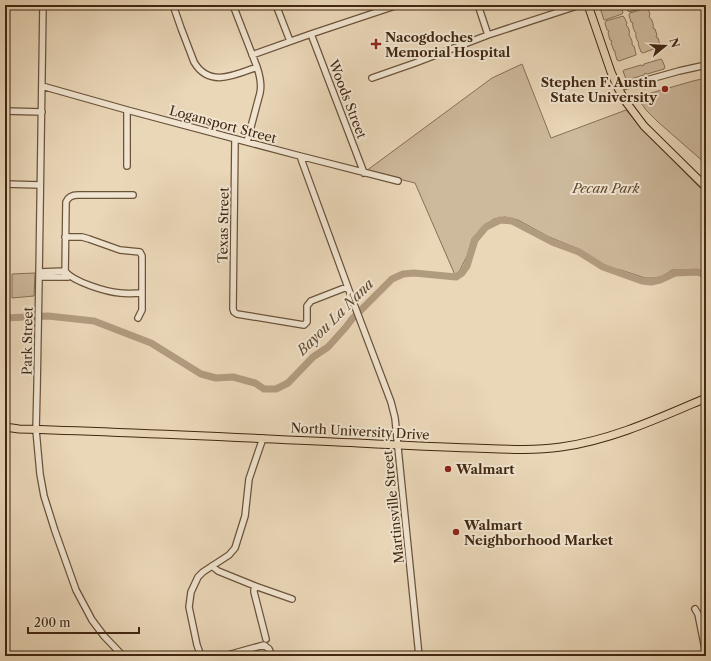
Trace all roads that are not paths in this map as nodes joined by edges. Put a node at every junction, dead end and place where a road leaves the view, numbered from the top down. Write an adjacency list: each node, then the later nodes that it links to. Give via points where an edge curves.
1 (43, 5): 16 (street, Park Street)
2 (173, 5): 14 (street, via 194,62 205,73 215,78 227,77)
3 (233, 5): 12 (street)
4 (276, 5): 11 (street)
5 (398, 5): 9 (street)
6 (478, 5): 10 (street)
7 (580, 5): 10 (street)
8 (588, 5): 17 (main road)
9 (311, 34): 11 (street); 25 (street, Woods Street)
10 (488, 36): 15 (street)
11 (290, 41): 12 (street)
12 (252, 55): 14 (street)
13 (706, 65): 17 (street)
14 (257, 67): 22 (street, via 261,89)
15 (372, 78)
16 (42, 86): 18 (street, Logansport Street); 20 (street, Park Street)
17 (618, 88): 29 (main road, via 641,122)
18 (126, 110): 21 (street, Logansport Street); 24 (street)
19 (5, 111): 20 (street)
20 (42, 112): 28 (street, Park Street)
21 (235, 139): 22 (street, Logansport Street); 34 (street, Texas Street, via 234,312 304,325 307,322 307,306 311,301)
22 (247, 142): 23 (street, Logansport Street)
23 (300, 156): 25 (street, Logansport Street); 34 (street, Martinsville Street)
24 (127, 166)
25 (364, 173): 26 (street, Logansport Street)
26 (398, 181)
27 (5, 184): 28 (street)
28 (40, 185): 33 (street, Park Street)
29 (706, 187)
30 (133, 195): 31 (street, via 71,196 66,200)
31 (65, 237): 32 (street); 35 (street, via 82,237 120,250 140,252)
32 (65, 274): 33 (street); 35 (street, via 108,291)
33 (39, 275): 39 (street, Park Street)
34 (348, 287): 41 (street, Martinsville Street, via 391,402)
35 (142, 293): 36 (street, via 142,310)
36 (138, 318)
37 (706, 398): 41 (main road, North University Drive, via 623,432 591,442 561,447 516,450)
38 (5, 427): 39 (main road, North University Drive)
39 (36, 430): 40 (main road, North University Drive); 48 (street, Park Street, via 44,496 76,590 92,620)
40 (262, 438): 41 (main road, North University Drive); 42 (street, via 249,479 245,516 235,548 229,556)
41 (398, 445): 52 (street, Martinsville Street)
42 (212, 566): 43 (street, via 218,572); 49 (street, via 198,577 190,597 190,612)
43 (255, 586): 44 (street); 46 (street, via 254,592)
44 (292, 599)
45 (695, 609): 47 (street)
46 (266, 639)
47 (706, 650)
48 (123, 656)
49 (201, 656)
50 (224, 656): 51 (street, via 264,646 269,649)
51 (272, 656)
52 (419, 656)

